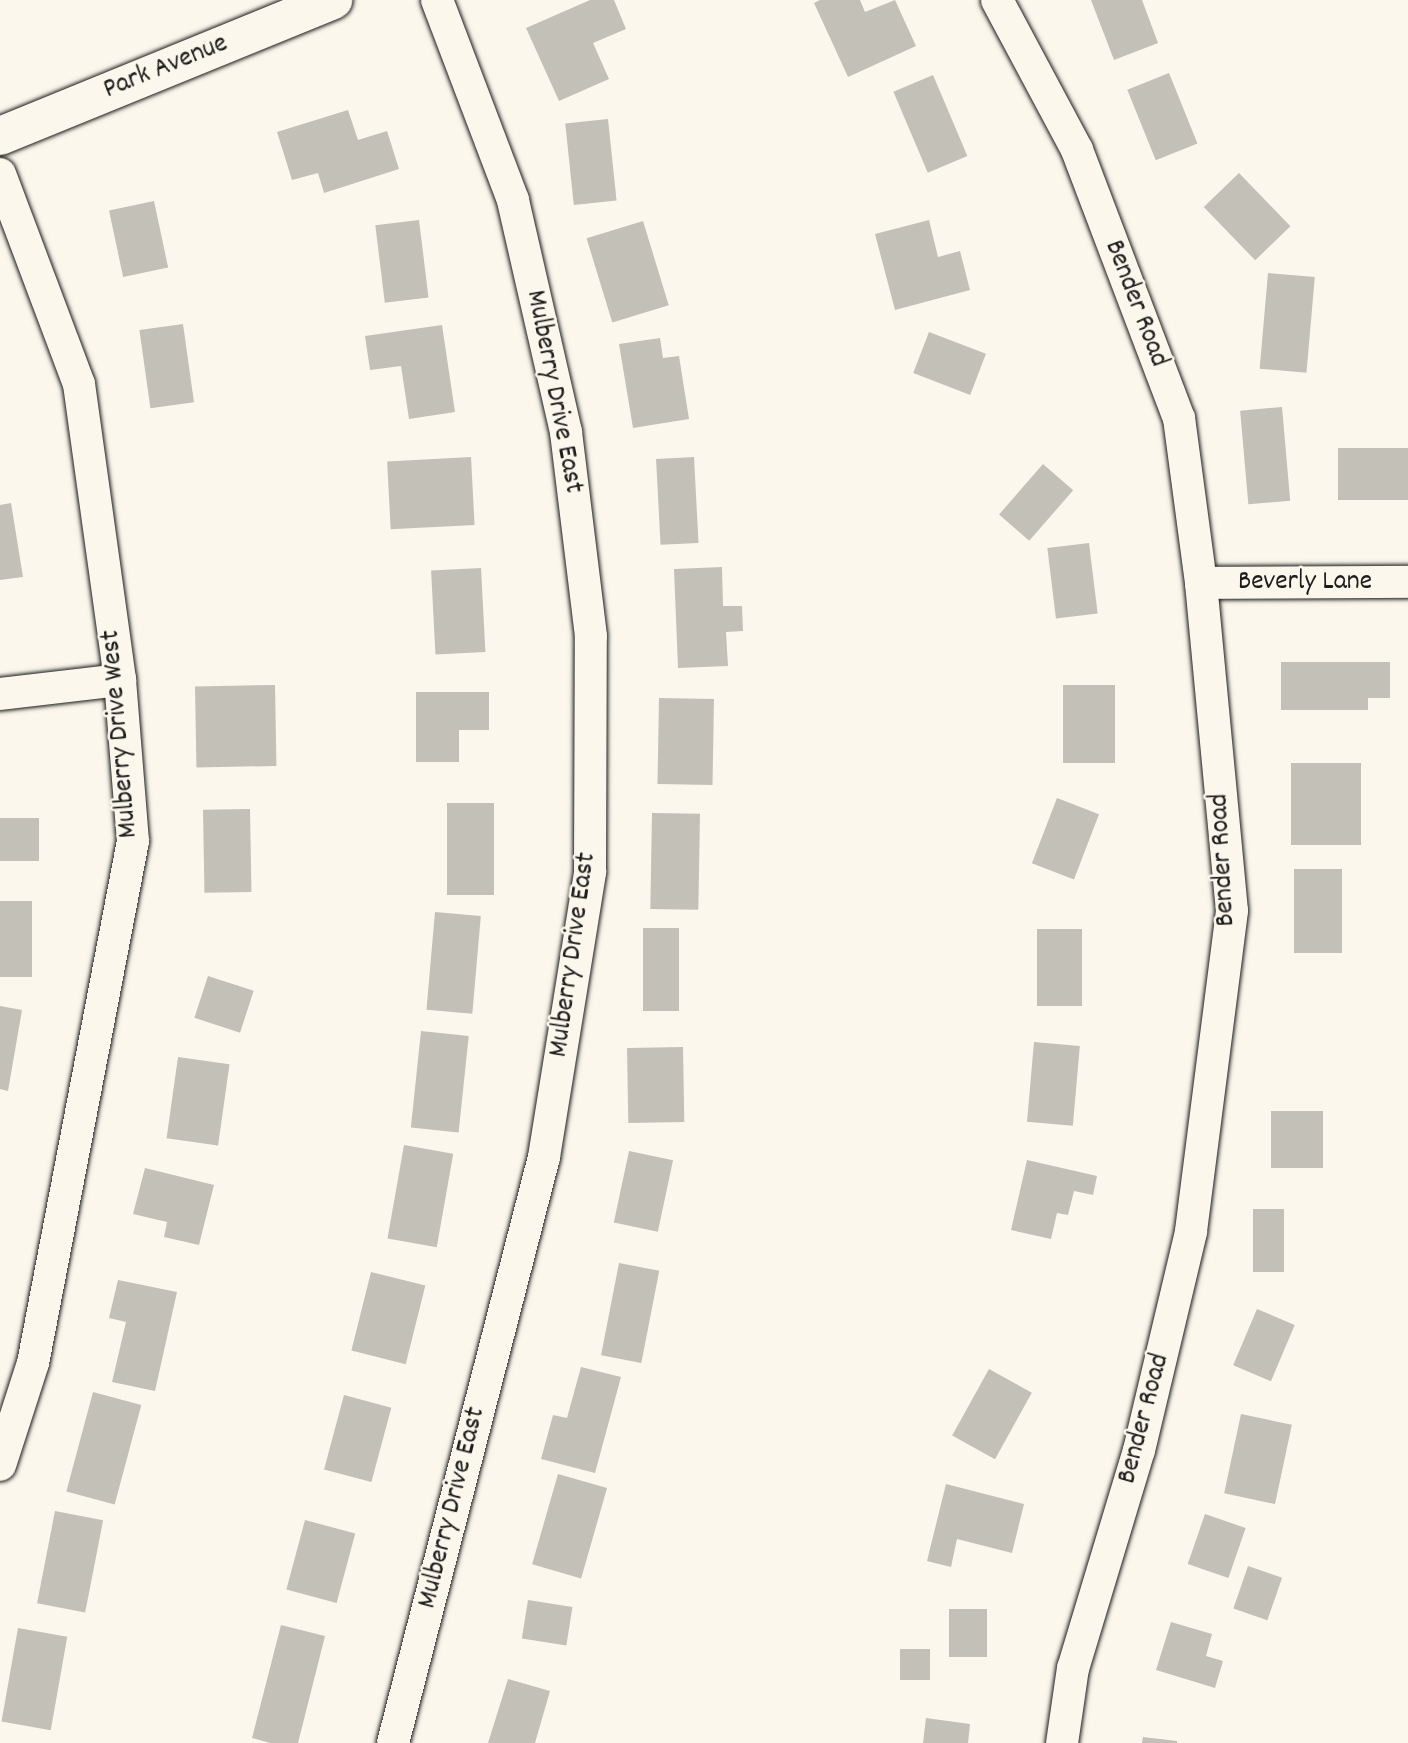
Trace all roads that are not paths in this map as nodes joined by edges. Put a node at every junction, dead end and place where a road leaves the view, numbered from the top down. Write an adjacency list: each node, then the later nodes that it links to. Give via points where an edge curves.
1 (332, 0): 4 (street, Park Avenue)
2 (437, 0): 11 (street, Mulberry Drive East, via 513,200 566,432 590,636 590,872 544,1157)
3 (997, 0): 7 (street, Bender Road, via 1077,150 1179,418)
4 (0, 136)
5 (0, 174): 8 (street, Mulberry Drive West, via 79,384)
6 (1408, 582): 7 (street, Beverly Lane)
7 (1201, 583): 12 (street, Bender Road, via 1232,911 1191,1233 1139,1450 1073,1668)
8 (120, 680): 9 (street); 10 (street, Mulberry Drive West, via 133,841 33,1363)
9 (0, 694)
10 (0, 1465)
11 (393, 1743)
12 (1062, 1743)

